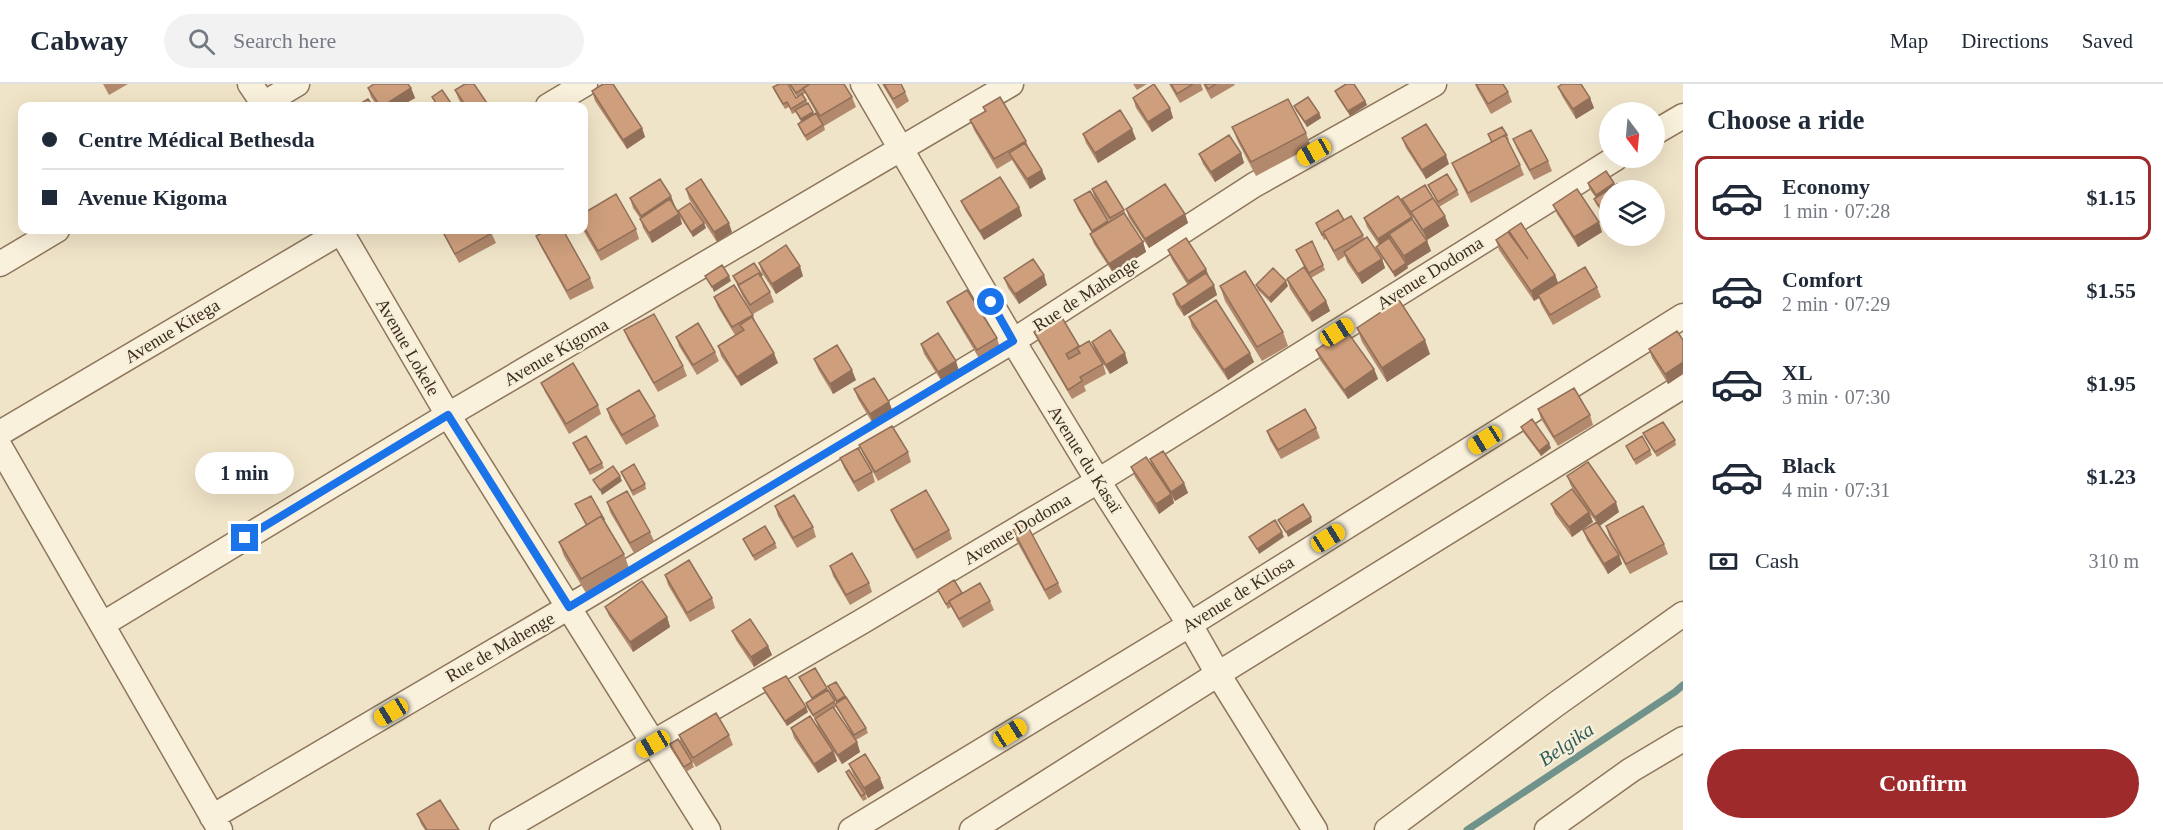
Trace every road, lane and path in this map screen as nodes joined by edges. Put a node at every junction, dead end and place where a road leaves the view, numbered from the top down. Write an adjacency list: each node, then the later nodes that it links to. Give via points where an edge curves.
1 (250, 84): 7 (street)
2 (297, 84): 8 (street)
3 (585, 84): 9 (street)
4 (862, 84): 12 (street, Avenue du Kasaï)
5 (1011, 84): 12 (street, Avenue Kigoma)
6 (1434, 84): 19 (street, Rue de Mahenge, via 1254,185)
7 (261, 102)
8 (269, 102)
9 (555, 102)
10 (1683, 116): 11 (street)
11 (1665, 127)
12 (902, 149): 19 (street, Avenue du Kasaï); 21 (street, Avenue Kigoma)
13 (1600, 168): 24 (street, Avenue Dodoma)
14 (50, 234): 17 (street)
15 (334, 234): 22 (street, Avenue Kitega)
16 (343, 234): 21 (street, Avenue Lokele)
17 (0, 264)
18 (1683, 316): 28 (street, Avenue de Kilosa)
19 (1013, 341): 24 (street, Avenue du Kasaï); 25 (street, Rue de Mahenge)
20 (1683, 386): 29 (street)
21 (448, 415): 25 (street, Avenue Lokele); 27 (street, Avenue Kigoma)
22 (0, 433)
23 (0, 447): 27 (street)
24 (1098, 481): 28 (street, Avenue du Kasaï); 31 (street, Avenue Dodoma)
25 (569, 607): 31 (street, Avenue Lokele); 32 (street, Rue de Mahenge)
26 (1683, 614): 38 (street)
27 (104, 624): 32 (street)
28 (1189, 625): 29 (street, Avenue du Kasaï); 35 (street, Avenue de Kilosa)
29 (1218, 674): 36 (street); 37 (street, Avenue du Kasaï)
30 (1683, 739): 39 (street, via 1631,770)
31 (653, 744): 33 (street, Avenue Dodoma); 34 (street, Avenue Lokele)
32 (216, 823)
33 (502, 830)
34 (708, 830)
35 (851, 830)
36 (972, 830)
37 (1315, 830)
38 (1387, 830)
39 (1547, 830)

